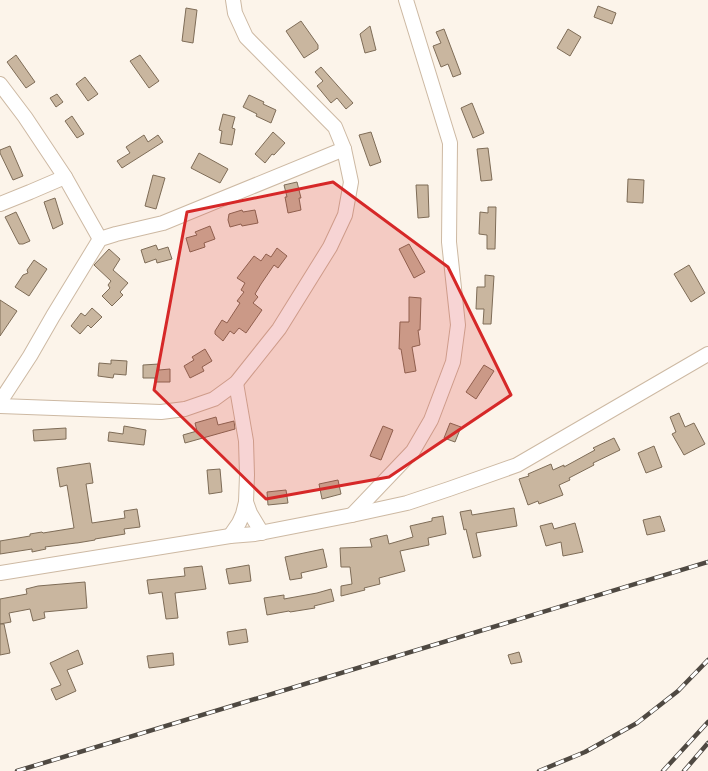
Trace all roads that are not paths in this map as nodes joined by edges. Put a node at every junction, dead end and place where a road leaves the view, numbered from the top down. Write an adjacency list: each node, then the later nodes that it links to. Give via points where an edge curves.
1 (232, 0): 4 (street, via 246,37 335,127)
2 (406, 0): 13 (street, via 450,143 449,242 458,325 453,362 431,420 413,451)
3 (0, 84): 5 (street)
4 (344, 149): 7 (street, via 163,223); 9 (street, via 351,182 345,215 330,247 279,329)
5 (65, 177): 6 (street); 7 (street)
6 (0, 204)
7 (100, 239): 10 (street)
8 (708, 354): 13 (street, via 517,465 407,503)
9 (236, 383): 11 (street, via 214,399 185,409 161,412); 12 (street, via 246,441)
10 (0, 402)
11 (0, 406)
12 (246, 502): 14 (street); 15 (street, via 239,523)
13 (352, 515): 14 (street)
14 (262, 533): 15 (street)
15 (230, 536): 16 (street)
16 (0, 573)

